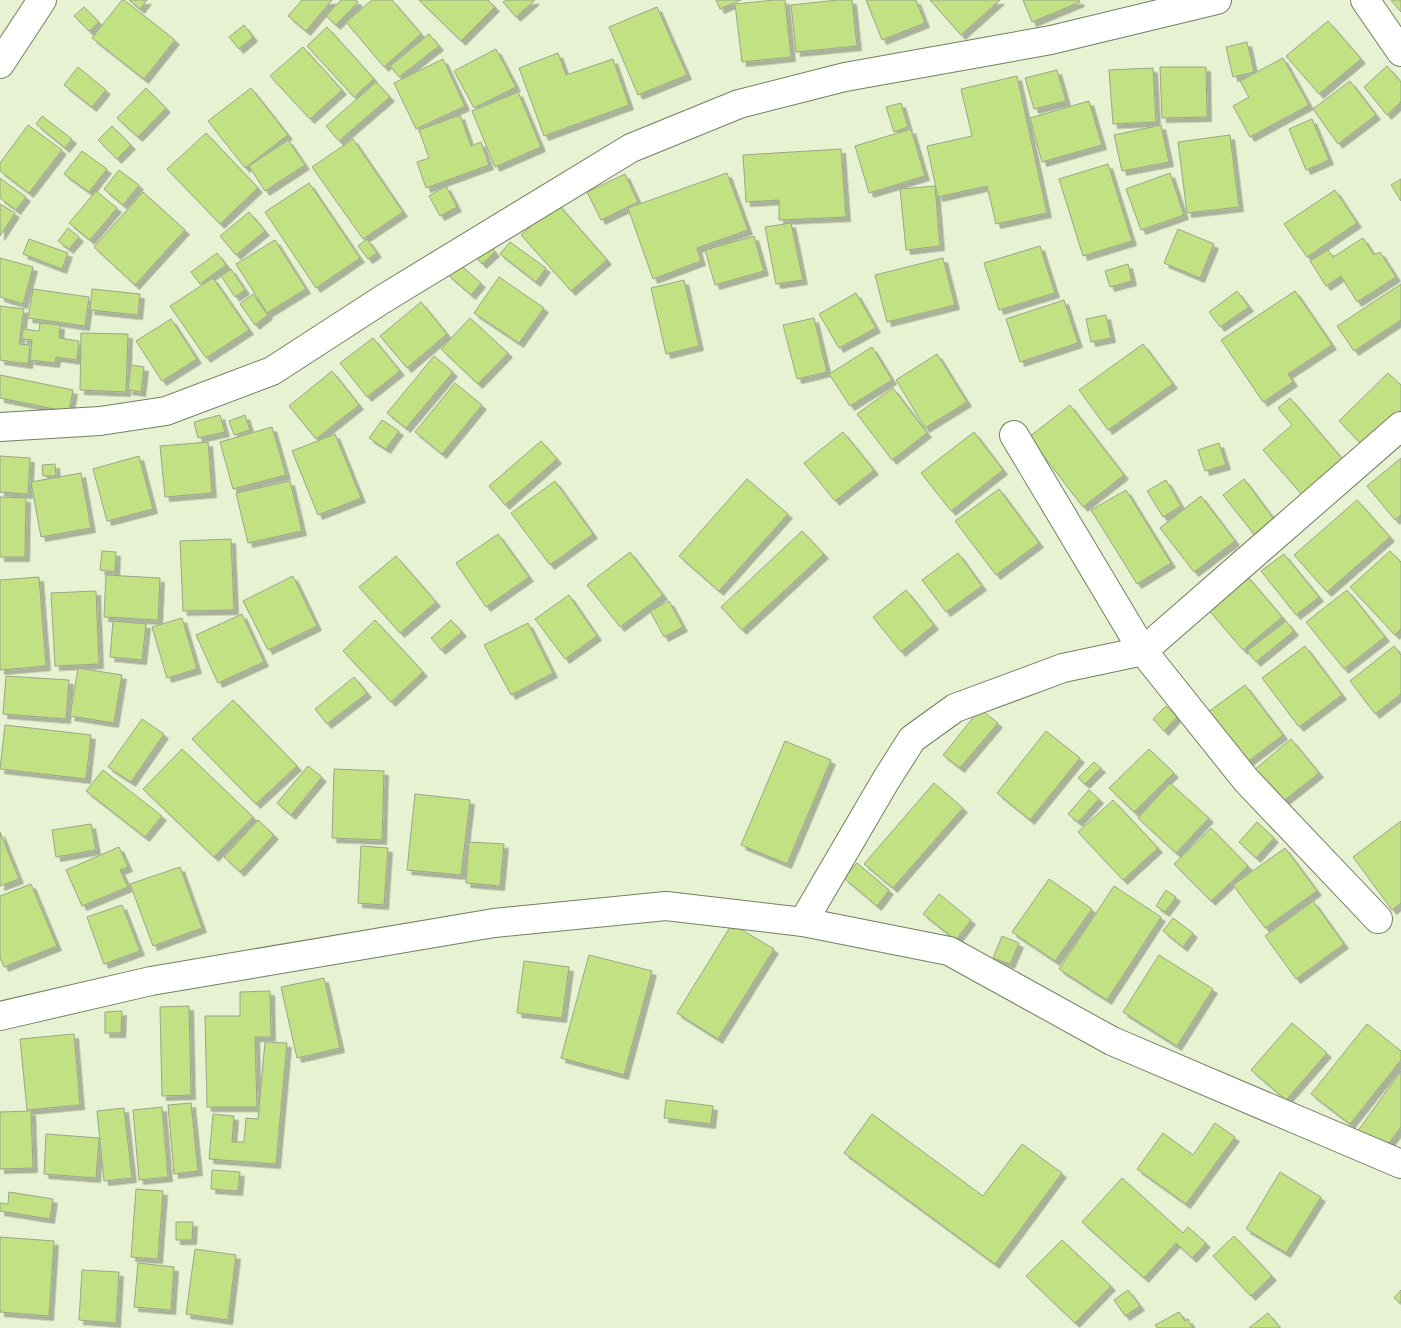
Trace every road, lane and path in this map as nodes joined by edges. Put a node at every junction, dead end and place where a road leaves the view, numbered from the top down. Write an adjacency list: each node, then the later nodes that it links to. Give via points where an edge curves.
1 (42, 0): 5 (street)
2 (1217, 0): 7 (street, via 1051,40 845,77 739,104 632,148 272,371 166,411 100,422)
3 (1364, 0): 4 (street)
4 (1401, 52)
5 (0, 64)
6 (1401, 426): 9 (street)
7 (0, 427)
8 (1014, 435): 9 (street)
9 (1143, 651): 10 (street, via 1246,780); 11 (street, via 1063,668 955,708 912,739)
10 (1378, 919)
11 (804, 922): 12 (street, via 666,906 494,923 151,981); 13 (street, via 949,951 1112,1041)
12 (0, 1016)
13 (1401, 1164)

